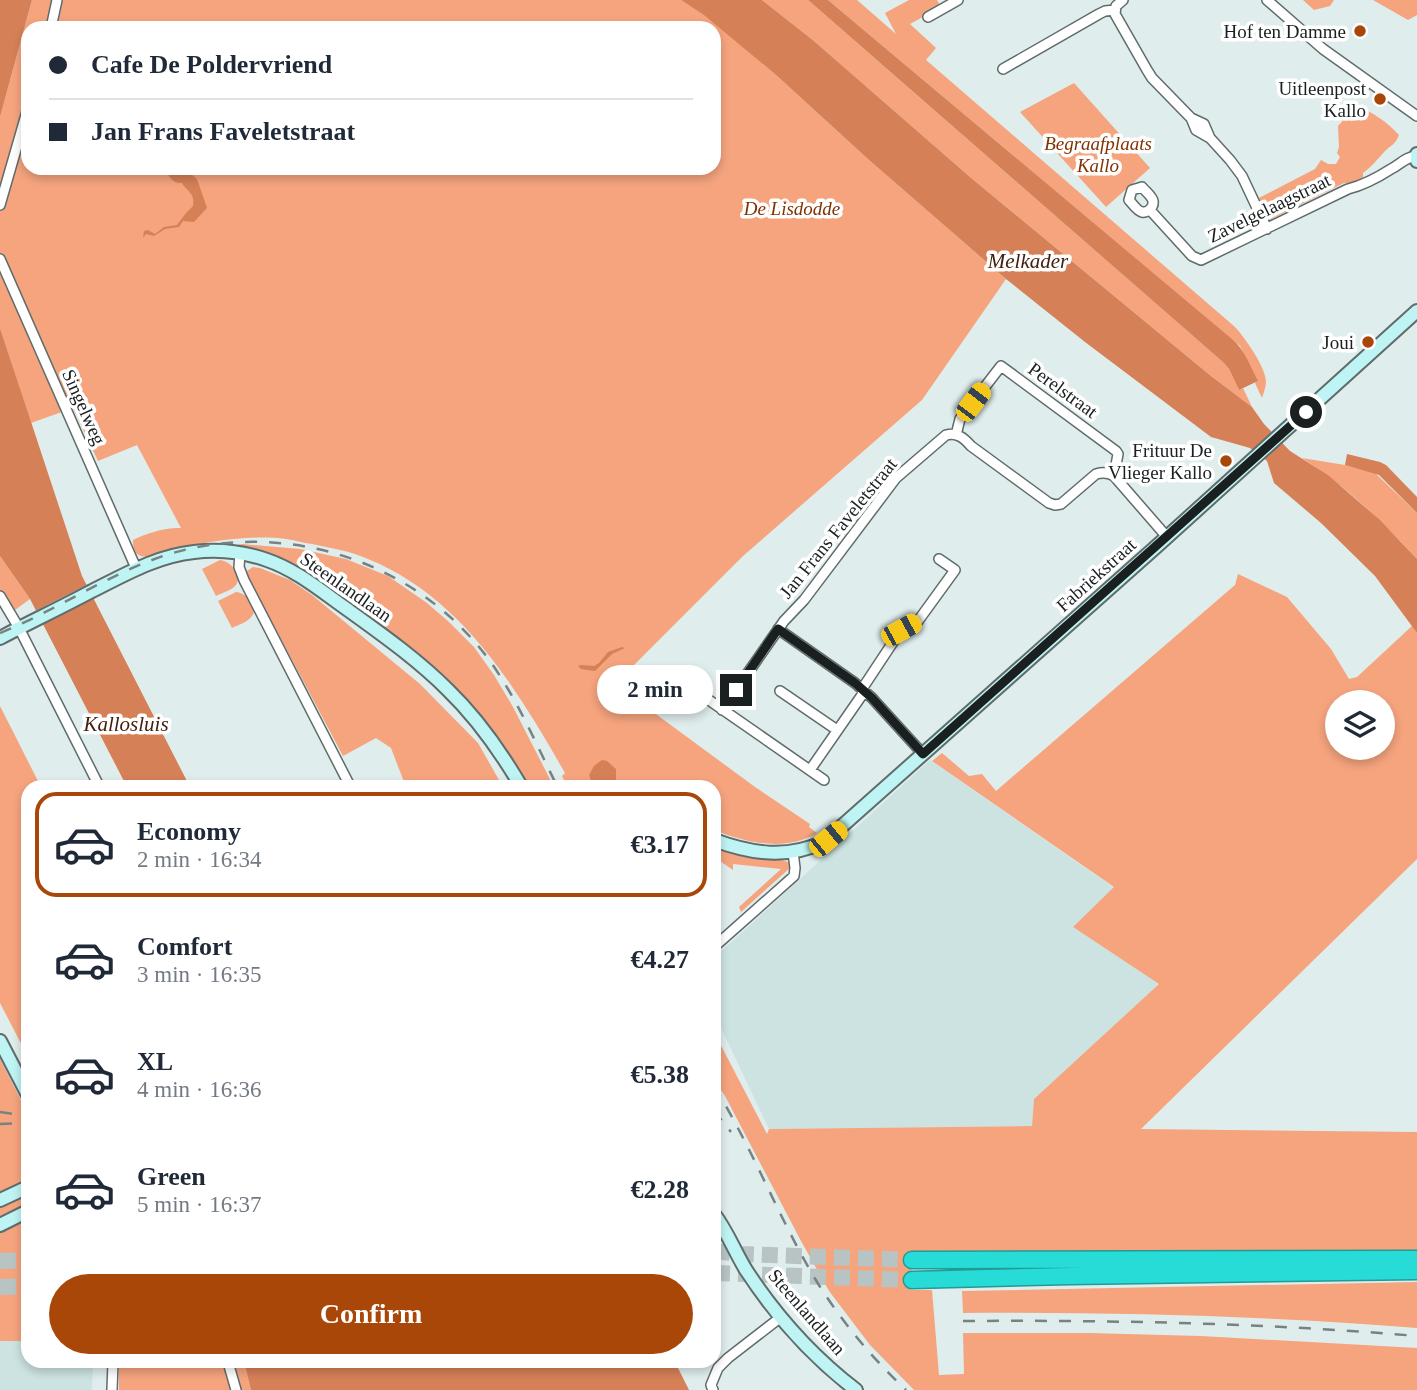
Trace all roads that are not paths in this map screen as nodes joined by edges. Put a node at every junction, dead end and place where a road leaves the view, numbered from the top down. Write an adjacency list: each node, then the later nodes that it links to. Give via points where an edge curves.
1 (57, 0): 8 (street)
2 (958, 0): 5 (street)
3 (1123, 0): 6 (street)
4 (1267, 0): 10 (street, via 1323,49)
5 (945, 3): 7 (street)
6 (1115, 10): 9 (street, via 1099,14); 16 (street, via 1152,78 1191,118 1204,124 1242,176)
7 (928, 18)
8 (52, 21)
9 (1003, 69)
10 (1417, 116)
11 (21, 132): 14 (street)
12 (1417, 155): 13 (main road); 16 (street, Zavelgelaagstraat)
13 (1417, 161)
14 (0, 205)
15 (1150, 209): 16 (street, Zavelgelaagstraat, via 1192,256 1201,260)
16 (1267, 229)
17 (0, 259): 24 (street, Singelweg)
18 (1417, 311): 21 (main road, Fabriekstraat)
19 (956, 435): 20 (street, via 1055,505 1096,474); 20 (street, Perelstraat, via 960,419 1001,366 1114,449 1118,454); 27 (street, Jan Frans Faveletstraat, via 942,438 896,478)
20 (1114, 477): 21 (street)
21 (1167, 537): 34 (main road, Fabriekstraat)
22 (240, 553): 24 (main road, Steenlandlaan, via 192,552); 37 (street, via 244,580); 38 (main road, Steenlandlaan, via 267,560 304,579 405,652 465,708)
23 (939, 559): 30 (street, via 955,570 918,621 901,630)
24 (136, 568): 26 (main road, Steenlandlaan)
25 (0, 596): 26 (street)
26 (19, 628): 28 (main road); 36 (street)
27 (778, 629): 30 (street); 32 (street, Jan Frans Faveletstraat)
28 (0, 638)
29 (670, 673): 32 (street)
30 (863, 690): 33 (street); 34 (street)
31 (780, 691): 33 (street)
32 (722, 709): 35 (street)
33 (837, 730): 35 (street)
34 (923, 754): 41 (main road, Fabriekstraat, via 824,842)
35 (810, 770): 39 (street)
36 (96, 780)
37 (347, 780)
38 (517, 780)
39 (824, 780)
40 (721, 843): 41 (main road, Fabriekstraat, via 759,852)
41 (793, 852): 42 (street, via 794,876)
42 (721, 941)
43 (0, 1041): 44 (main road)
44 (21, 1082)
45 (21, 1190): 46 (main road)
46 (0, 1200)
47 (21, 1214): 49 (main road)
48 (721, 1224): 54 (main road, Steenlandlaan, via 744,1267)
49 (0, 1225)
50 (1417, 1259): 51 (highway)
51 (912, 1260)
52 (1417, 1271): 53 (highway)
53 (912, 1280)
54 (781, 1317): 55 (street); 62 (main road, Steenlandlaan)
55 (721, 1365)
56 (113, 1368): 59 (street)
57 (230, 1368): 60 (street)
58 (718, 1368): 61 (street)
59 (112, 1390)
60 (236, 1390)
61 (713, 1390)
62 (856, 1390)

